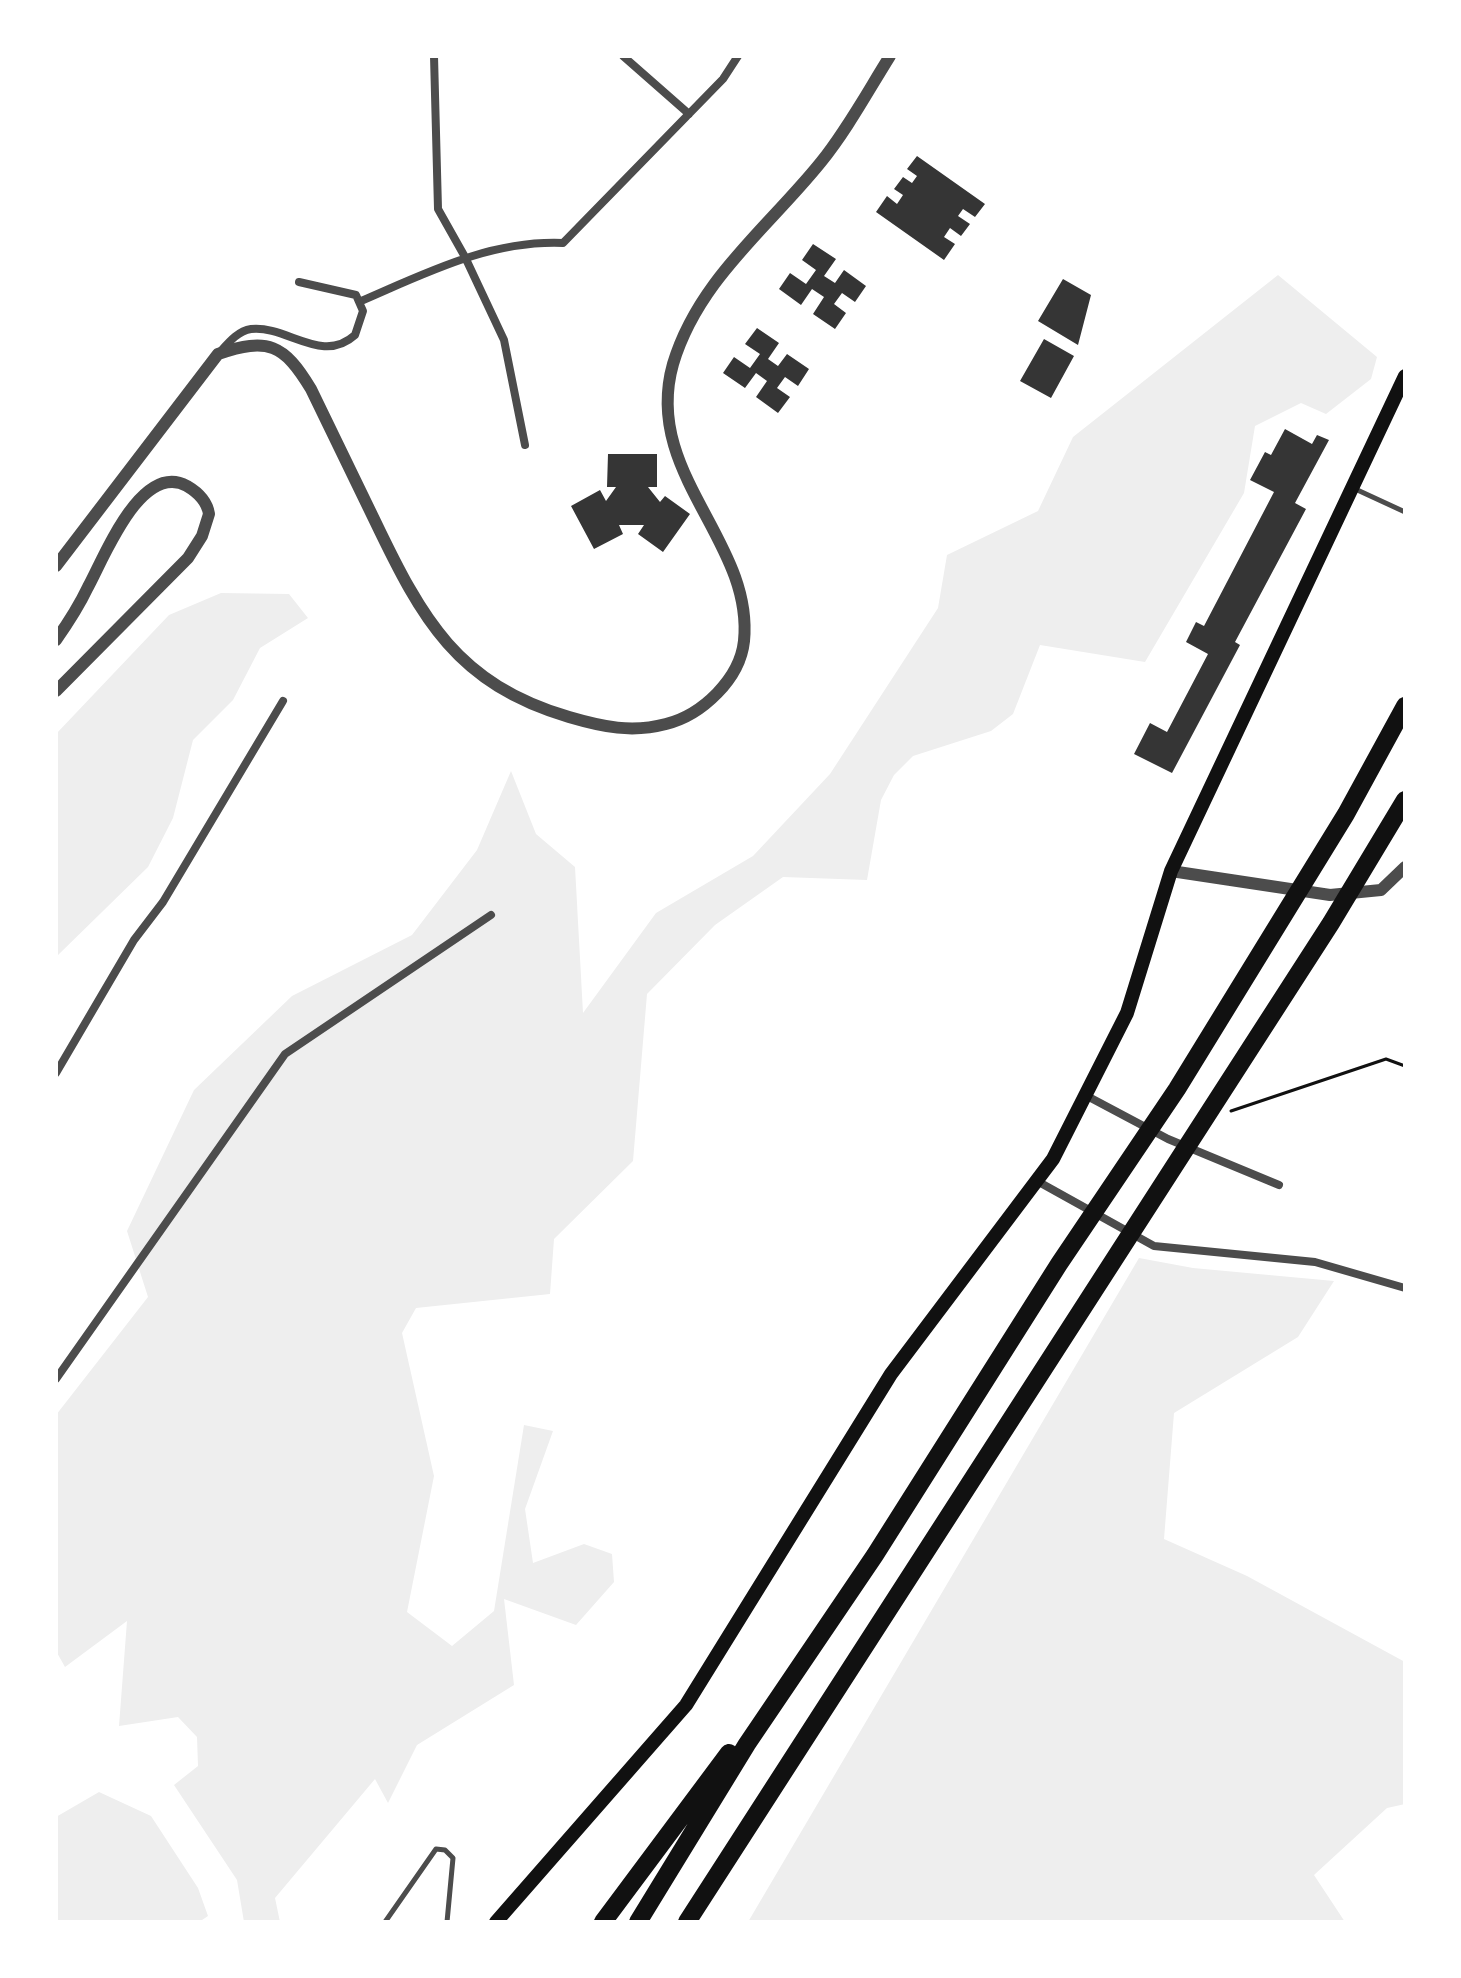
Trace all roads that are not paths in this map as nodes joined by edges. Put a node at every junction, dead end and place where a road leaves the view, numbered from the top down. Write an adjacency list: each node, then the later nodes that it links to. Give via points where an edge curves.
1 (434, 56): 6 (street, via 438,209)
2 (623, 56): 5 (street)
3 (738, 56): 5 (street)
4 (890, 56): 9 (street, via 823,160 718,277 687,323 672,367 666,406 670,442 740,589 746,618 743,647 730,675 711,701 681,720 641,731 601,726 558,714 491,682 437,633 413,601 295,363 274,348 248,344)
5 (689, 114): 6 (street, via 563,243 530,242)
6 (465, 257): 8 (street); 11 (street, via 504,340)
7 (299, 282): 8 (street, via 356,295)
8 (361, 301): 9 (street, via 362,322 347,342 331,347 251,329 236,335)
9 (218, 354): 14 (street)
10 (1405, 376): 12 (main road)
11 (525, 445)
12 (1353, 487): 13 (lane); 21 (main road)
13 (1405, 512)
14 (56, 566)
15 (56, 640): 16 (street, via 128,513 149,490 182,483 200,495 209,514 188,558)
16 (56, 691)
17 (283, 701): 23 (street)
18 (1405, 706): 29 (highway, via 1177,1089)
19 (1405, 800): 30 (highway, via 1218,1112 1095,1287)
20 (1405, 867): 21 (street, via 1381,890 1330,895)
21 (1171, 871): 24 (main road, via 1127,1013)
22 (491, 915): 28 (street, via 285,1054)
23 (56, 1073)
24 (1087, 1096): 25 (main road); 26 (street, via 1168,1139)
25 (1037, 1181): 27 (street, via 1154,1246 1315,1262); 33 (main road, via 891,1374 686,1705)
26 (1279, 1185)
27 (1405, 1288)
28 (56, 1379)
29 (831, 1620): 34 (highway); 35 (highway, via 747,1744)
30 (837, 1692): 36 (highway); 37 (highway)
31 (385, 1922): 32 (lane, via 436,1849 453,1858)
32 (447, 1922)
33 (496, 1922)
34 (603, 1922)
35 (638, 1922)
36 (687, 1922)
37 (699, 1922)

